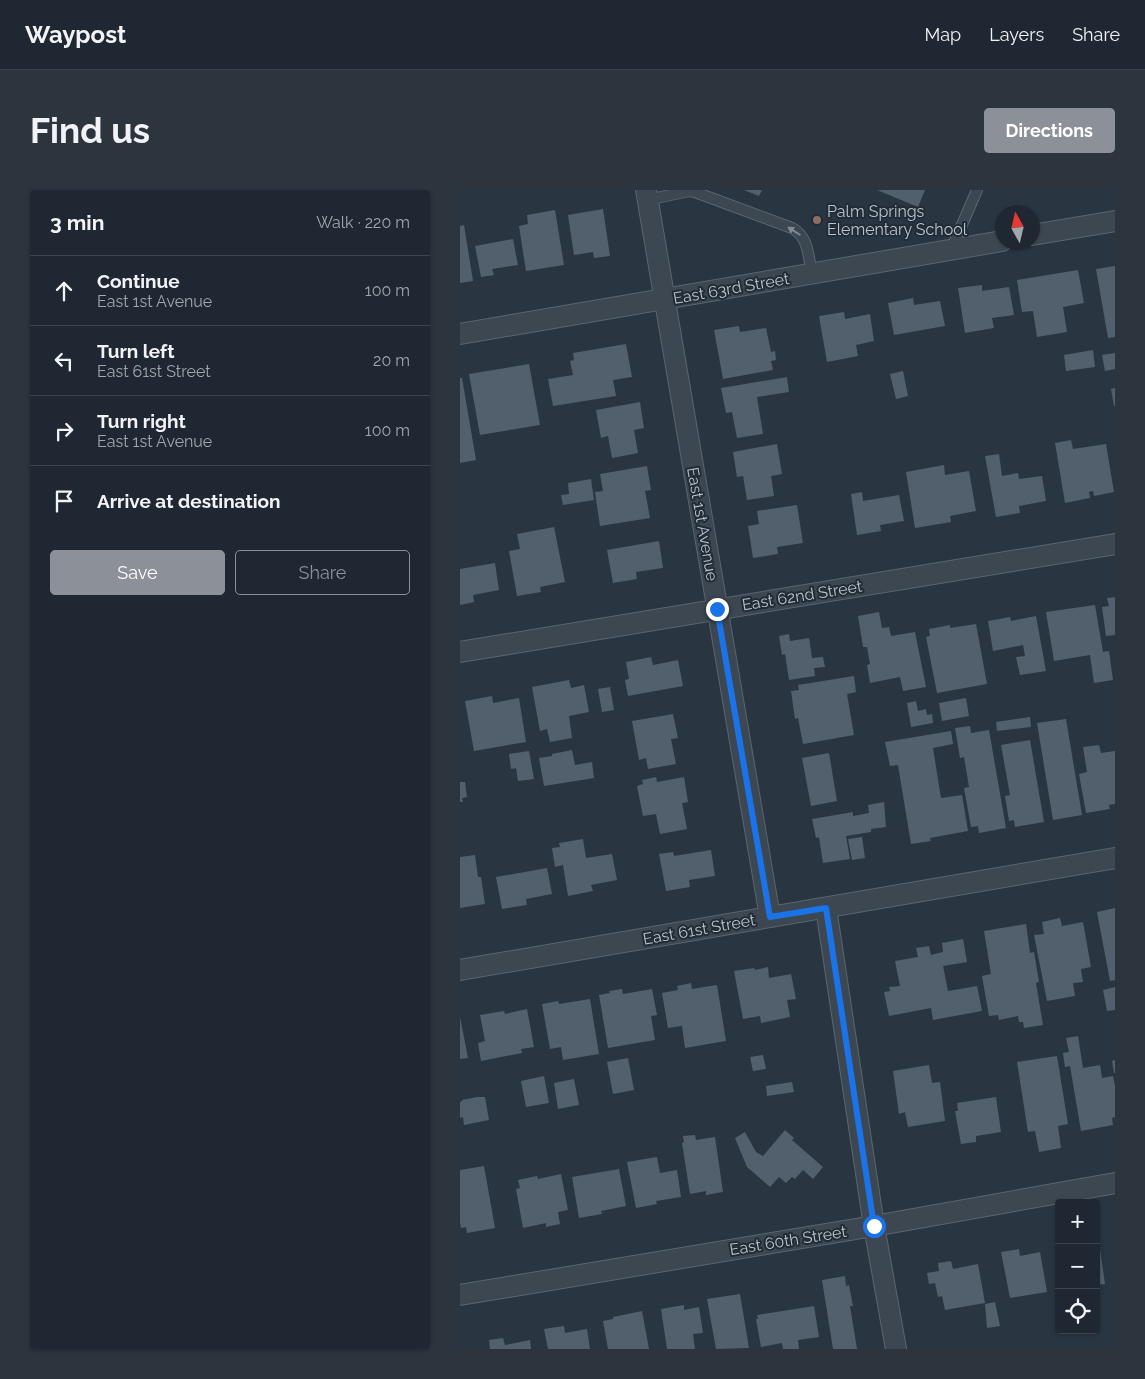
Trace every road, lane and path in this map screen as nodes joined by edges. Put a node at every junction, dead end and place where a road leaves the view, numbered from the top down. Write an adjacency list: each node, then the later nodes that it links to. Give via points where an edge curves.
1 (977, 190): 6 (lane)
2 (646, 195): 7 (lane, one-way to 2, via 804,238 792,228 696,192); 8 (street, East 1st Avenue)
3 (1115, 221): 4 (street)
4 (1040, 235)
5 (995, 242): 6 (street, East 63rd Street)
6 (950, 250): 7 (street, East 63rd Street)
7 (812, 274): 8 (street, East 63rd Street)
8 (664, 300): 9 (street, East 63rd Street); 11 (street, East 1st Avenue)
9 (460, 334)
10 (1115, 544): 11 (street, East 62nd Street)
11 (717, 609): 12 (street, East 62nd Street); 15 (street, East 1st Avenue)
12 (460, 652)
13 (1115, 858): 14 (street, East 61st Street)
14 (826, 908): 15 (street, East 61st Street); 18 (street)
15 (770, 917): 16 (street, East 61st Street)
16 (460, 970)
17 (1115, 1183): 18 (street, East 60th Street)
18 (874, 1226): 19 (street, East 60th Street); 20 (street)
19 (460, 1295)
20 (896, 1349)

